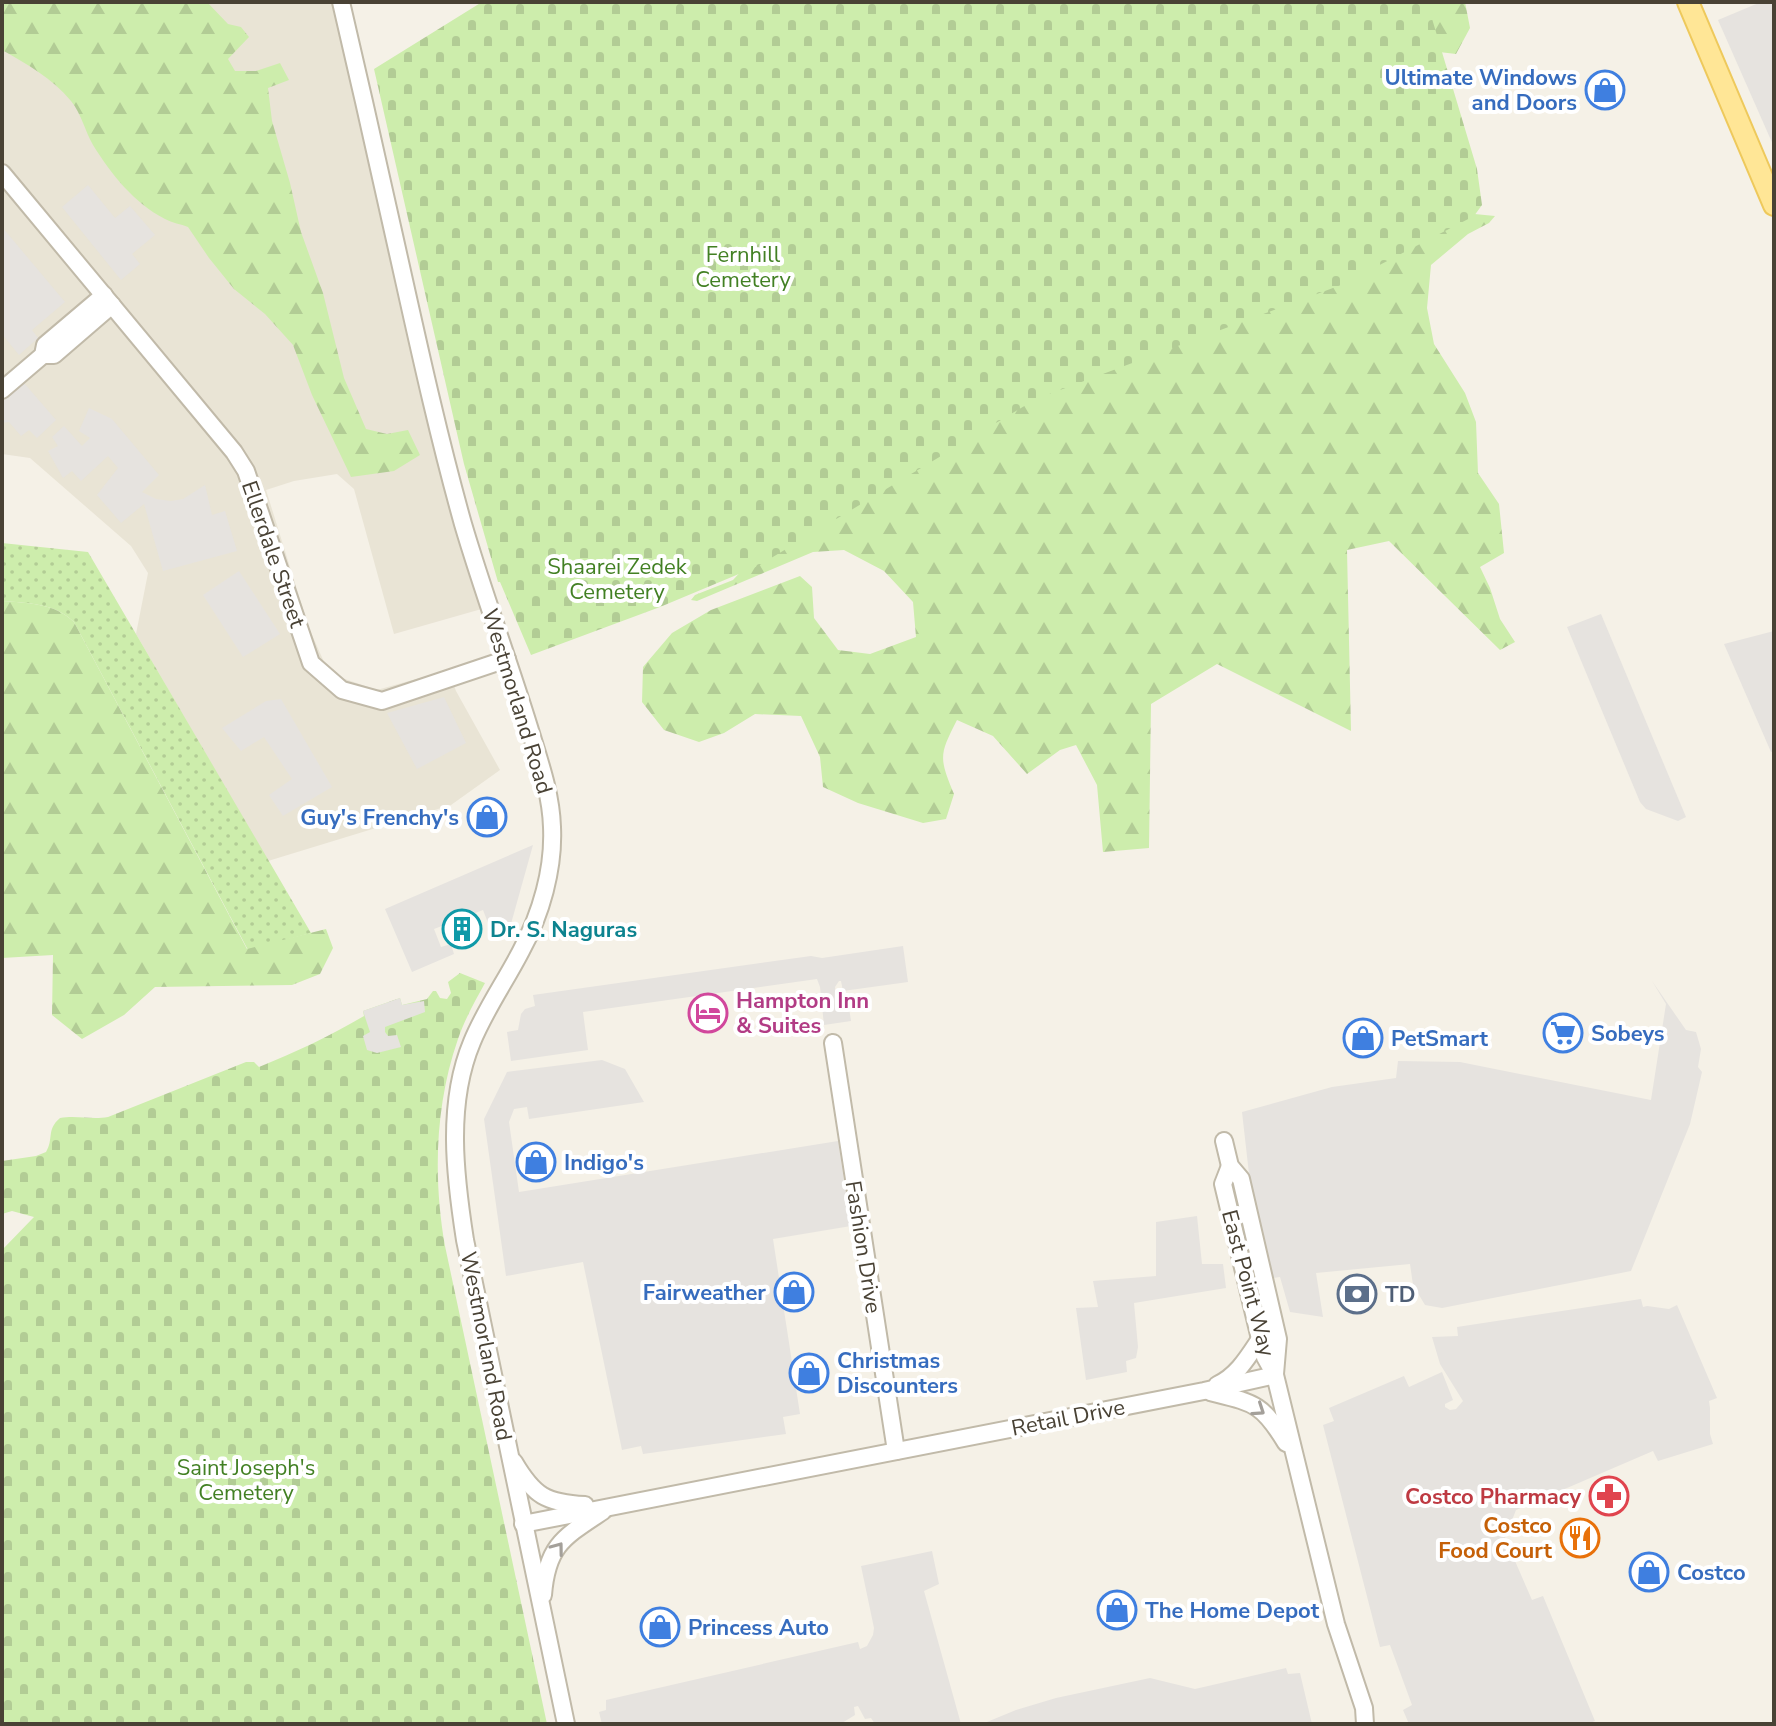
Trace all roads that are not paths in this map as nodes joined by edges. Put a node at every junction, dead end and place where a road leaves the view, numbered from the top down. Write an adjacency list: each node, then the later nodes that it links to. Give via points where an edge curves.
1 (341, 2): 7 (street, Westmorland Road, via 445,461)
2 (1688, 2): 4 (main road)
3 (2, 173): 5 (street, Ellerdale Street)
4 (1774, 205)
5 (108, 300): 6 (street, via 45,345 43,355); 7 (street, Ellerdale Street, via 246,471 311,663 342,690 382,701)
6 (2, 390)
7 (507, 659): 14 (street, Westmorland Road, via 548,791 550,866 522,950 471,1045 455,1109 458,1198)
8 (833, 1043): 15 (street, Fashion Drive)
9 (1224, 1141): 10 (street, East Point Way)
10 (1230, 1166): 11 (street, East Point Way, via 1223,1184); 12 (street, East Point Way, via 1241,1179 1278,1339)
11 (1260, 1339): 12 (street, East Point Way); 13 (street, via 1244,1364)
12 (1275, 1375): 13 (street, Retail Drive); 16 (street)
13 (1204, 1391): 15 (street, Retail Drive); 16 (street, one-way to 16, via 1255,1405 1272,1419)
14 (508, 1451): 17 (street, via 531,1488 546,1498); 18 (street, Westmorland Road)
15 (896, 1451): 17 (street, Retail Drive)
16 (1294, 1456): 20 (street)
17 (611, 1506): 18 (street, Retail Drive); 19 (street, one-way to 17, via 545,1577 558,1545)
18 (523, 1524): 19 (street, Westmorland Road)
19 (542, 1613): 21 (street, Westmorland Road)
20 (1364, 1716): 22 (street)
21 (566, 1724)
22 (1375, 1724)

